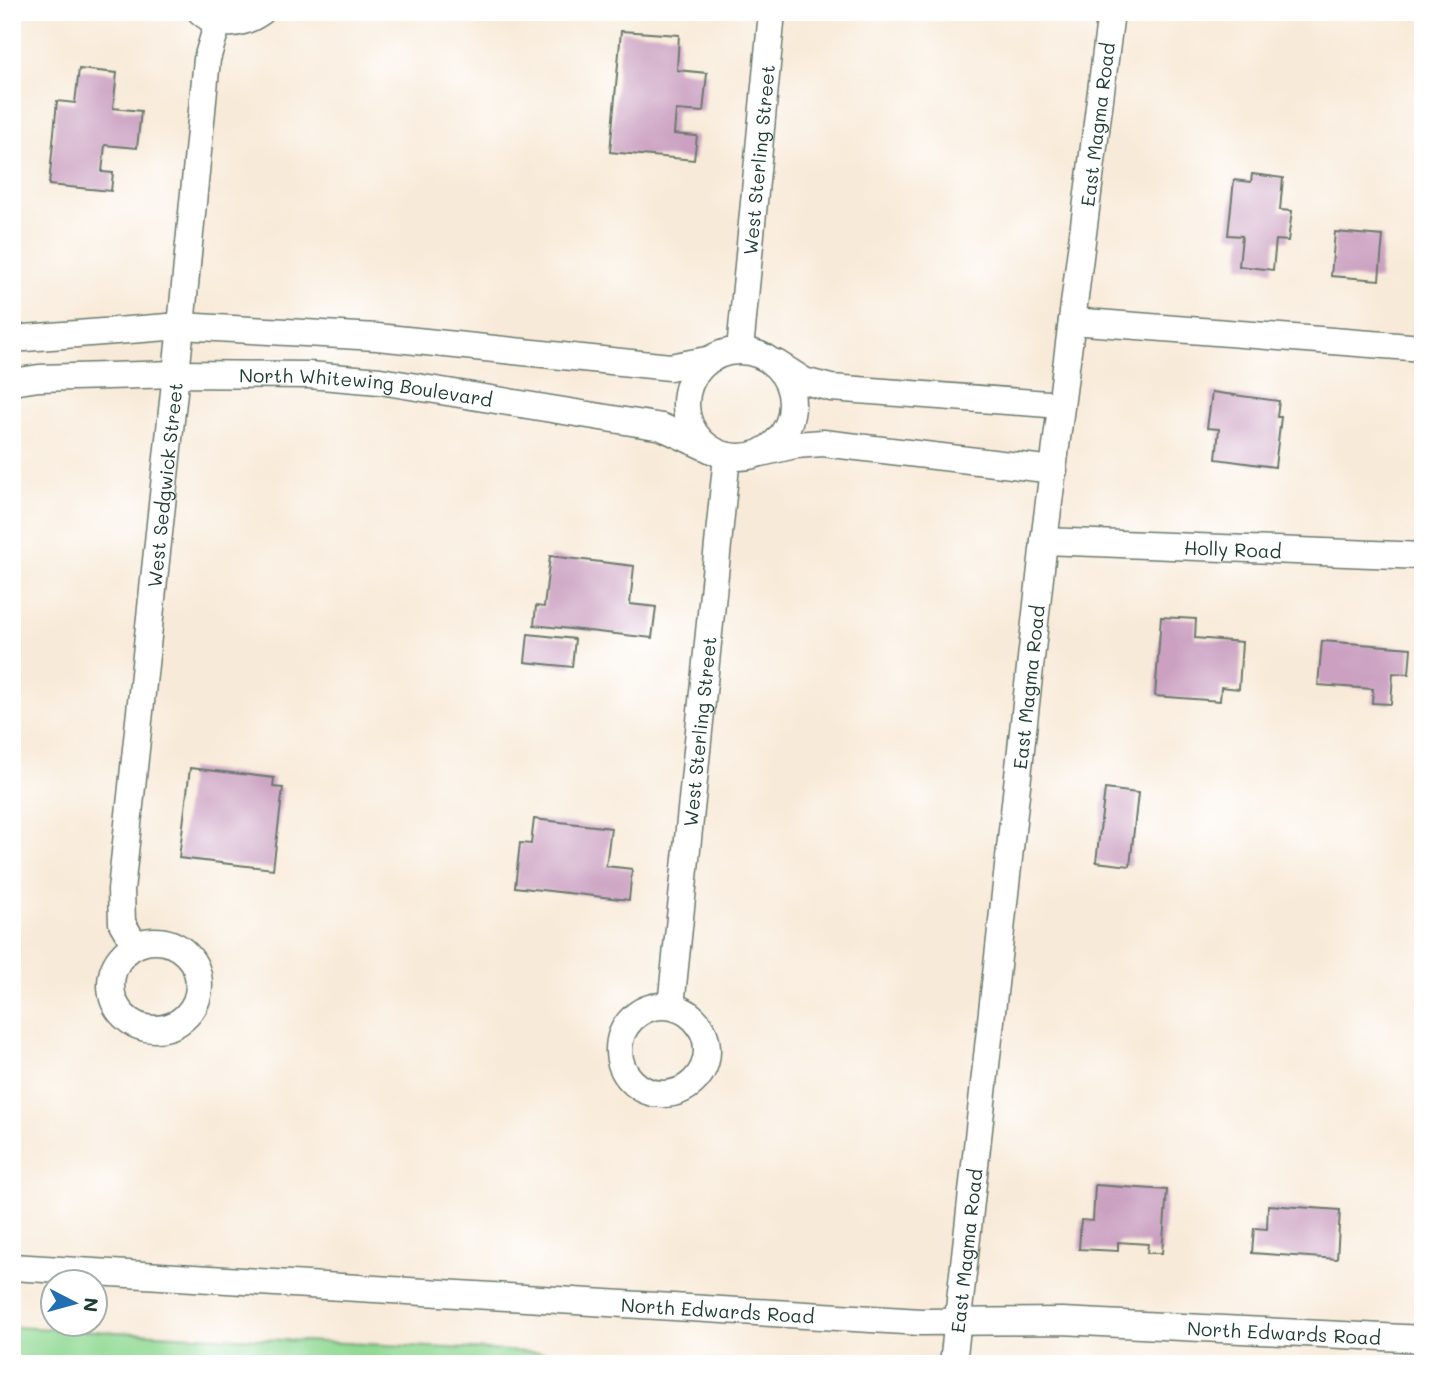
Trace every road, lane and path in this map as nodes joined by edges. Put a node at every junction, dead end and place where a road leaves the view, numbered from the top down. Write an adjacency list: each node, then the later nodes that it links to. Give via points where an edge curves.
1 (261, 12): 4 (street, West Sedgwick Street, via 233,24)
2 (772, 12): 9 (street, West Sterling Street)
3 (1111, 12): 5 (street, East Magma Road)
4 (210, 17): 6 (street, West Sedgwick Street)
5 (1072, 321): 8 (street); 14 (street, East Magma Road)
6 (181, 326): 7 (street); 10 (street, via 377,337 670,367); 12 (street, West Sedgwick Street)
7 (12, 339)
8 (1423, 348)
9 (740, 350): 10 (street); 11 (street)
10 (707, 360): 15 (street, via 687,389 685,407 698,439)
11 (773, 362): 14 (street, via 804,381 831,388); 16 (street, via 792,393 792,411 775,444)
12 (176, 374): 13 (street, North Whitewing Boulevard); 15 (street, North Whitewing Boulevard, via 380,380 662,427); 20 (street, West Sedgwick Street, via 121,890 122,923)
13 (12, 382)
14 (1061, 405): 17 (street, East Magma Road)
15 (719, 453): 16 (street); 21 (street, West Sterling Street)
16 (759, 454): 17 (street, via 823,443)
17 (1054, 470): 18 (street, East Magma Road)
18 (1044, 541): 19 (street, Holly Road); 23 (street, East Magma Road)
19 (1423, 556)
20 (135, 945)
21 (671, 1006)
22 (12, 1267): 23 (street, North Edwards Road)
23 (958, 1323): 24 (street, North Edwards Road, via 1062,1321); 25 (street, East Magma Road)
24 (1423, 1339)
25 (953, 1364)

